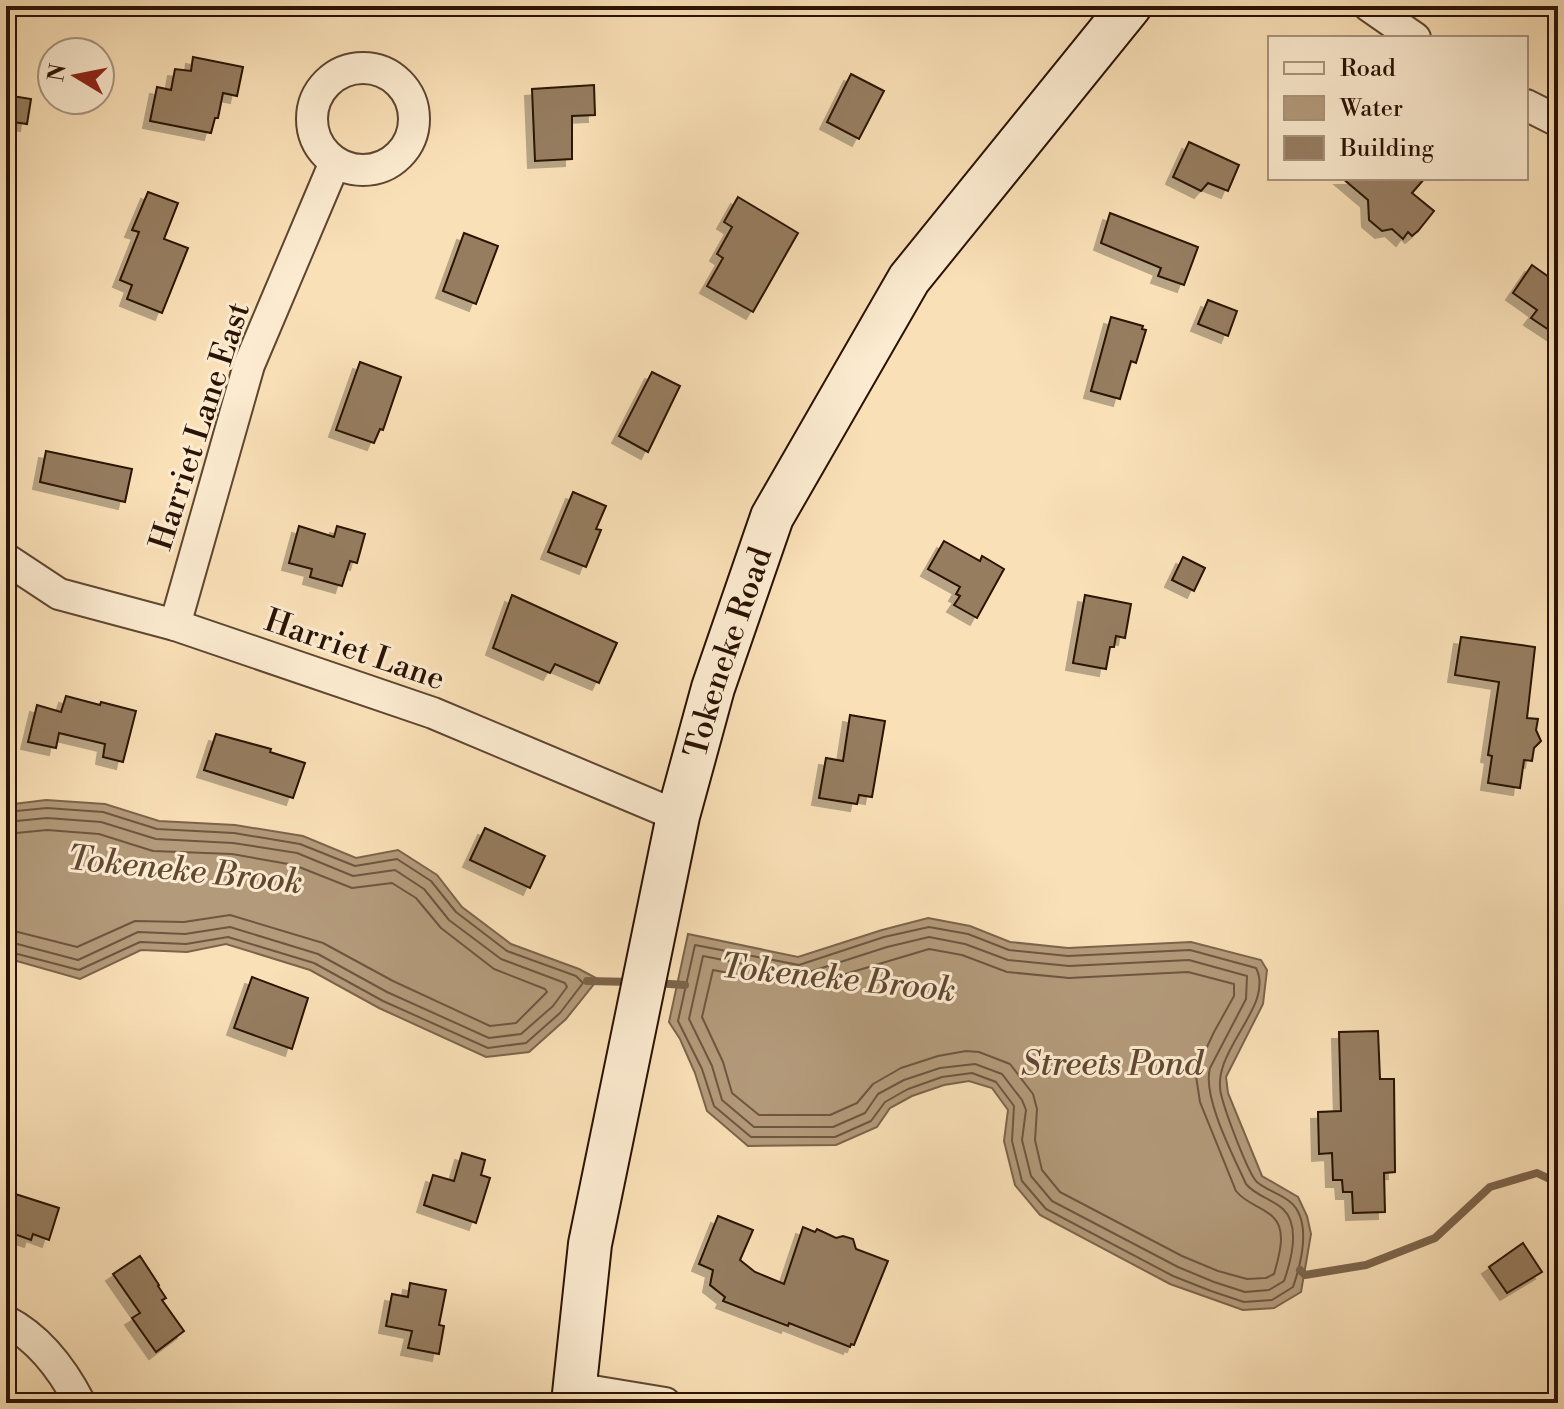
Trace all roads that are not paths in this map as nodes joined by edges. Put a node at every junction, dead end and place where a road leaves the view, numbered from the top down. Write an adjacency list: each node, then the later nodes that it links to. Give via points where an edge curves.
1 (1130, 6): 9 (main road, Tokeneke Road, via 909,279 772,517 713,688)
2 (1369, 6): 3 (street)
3 (1412, 36)
4 (1528, 106): 5 (street)
5 (1558, 121)
6 (335, 162): 8 (street, Harriet Lane East, via 249,365)
7 (6, 559): 8 (street, Harriet Lane, via 59,594)
8 (175, 625): 9 (street, Harriet Lane, via 433,713)
9 (678, 816): 11 (main road, Tokeneke Road, via 590,1244)
10 (6, 1321): 12 (street, via 43,1348)
11 (573, 1396): 13 (street)
12 (80, 1403)
13 (665, 1403)

